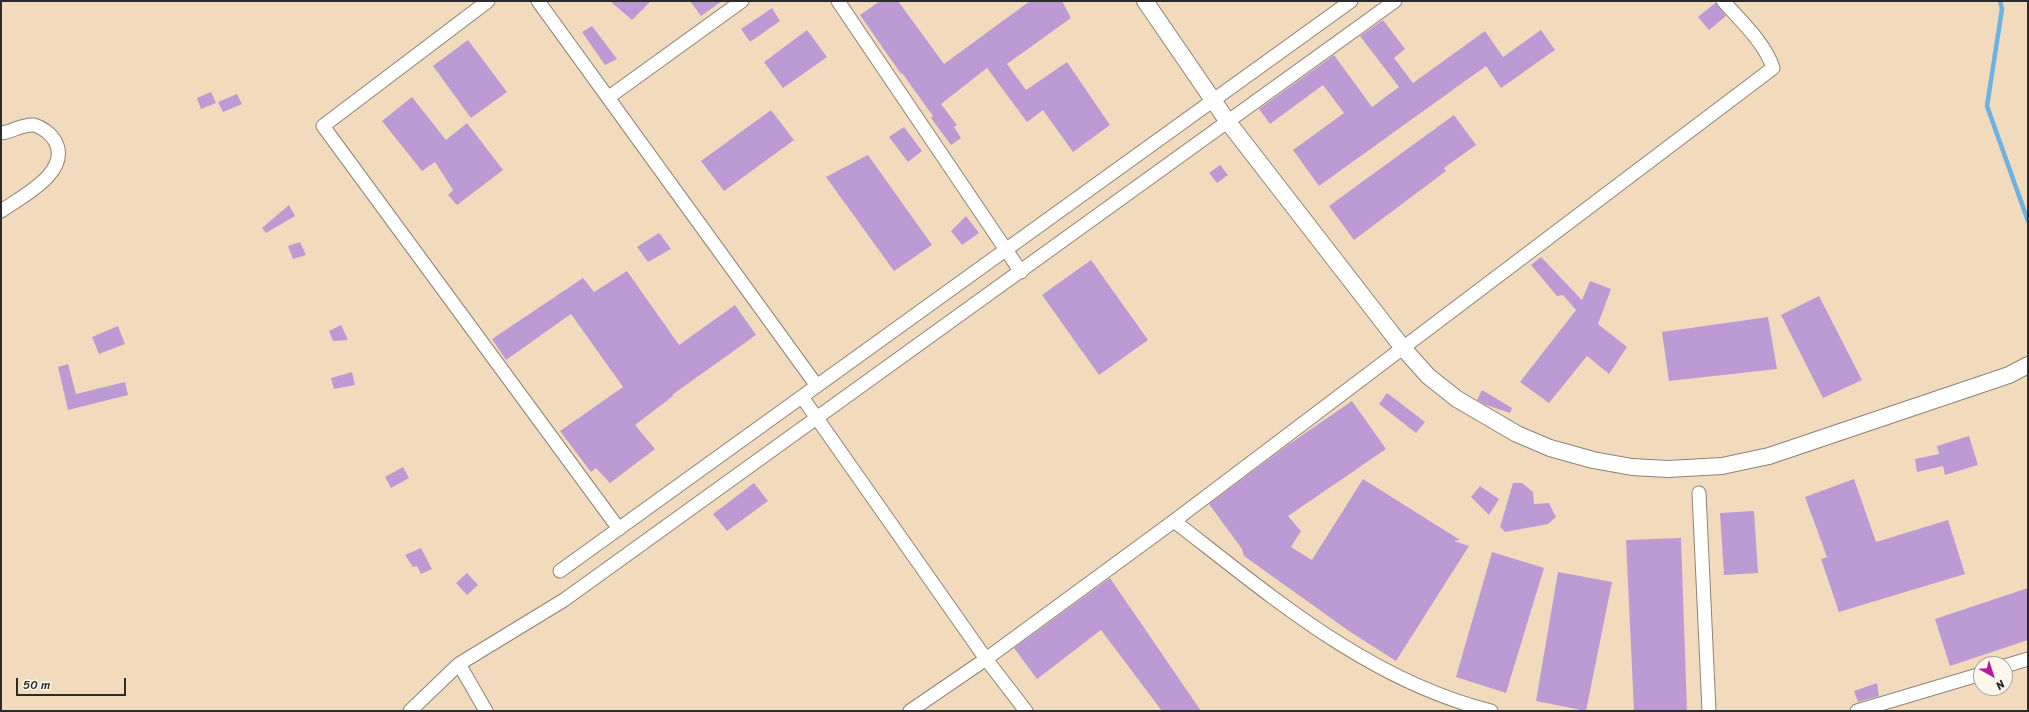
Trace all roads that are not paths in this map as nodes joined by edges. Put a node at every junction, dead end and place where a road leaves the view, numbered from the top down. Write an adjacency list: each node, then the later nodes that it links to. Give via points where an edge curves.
1 (488, 1): 23 (street, via 322,126)
2 (538, 1): 9 (street)
3 (742, 1): 9 (street)
4 (838, 1): 14 (street)
5 (1145, 1): 10 (street)
6 (1351, 1): 10 (street)
7 (1395, 1): 11 (street)
8 (1724, 1): 16 (street, via 1763,48 1773,68)
9 (609, 98): 18 (street)
10 (1213, 100): 11 (street); 14 (street)
11 (1228, 122): 15 (street); 16 (street)
12 (1, 133): 13 (street, via 34,125 51,134 57,144 54,171)
13 (1, 211)
14 (1006, 250): 15 (street); 18 (street)
15 (1021, 272): 20 (street)
16 (1403, 348): 17 (street, via 1428,376 1457,399 1517,434 1550,448 1593,460 1632,467 1668,469 1722,466 1769,456 2009,375); 22 (street)
17 (2028, 364)
18 (817, 386): 19 (street)
19 (802, 397): 20 (street); 23 (street)
20 (817, 419): 25 (street); 27 (street, via 564,600)
21 (1699, 493): 35 (street)
22 (1174, 521): 25 (street); 34 (street, via 1300,618 1389,673 1470,706)
23 (619, 529): 24 (street)
24 (560, 571)
25 (986, 659): 32 (street); 33 (street)
26 (2028, 659): 28 (street)
27 (459, 664): 30 (street); 31 (street)
28 (2013, 664)
29 (1973, 676): 36 (street)
30 (410, 711)
31 (486, 711)
32 (910, 711)
33 (1026, 711)
34 (1489, 711)
35 (1709, 711)
36 (1857, 711)

